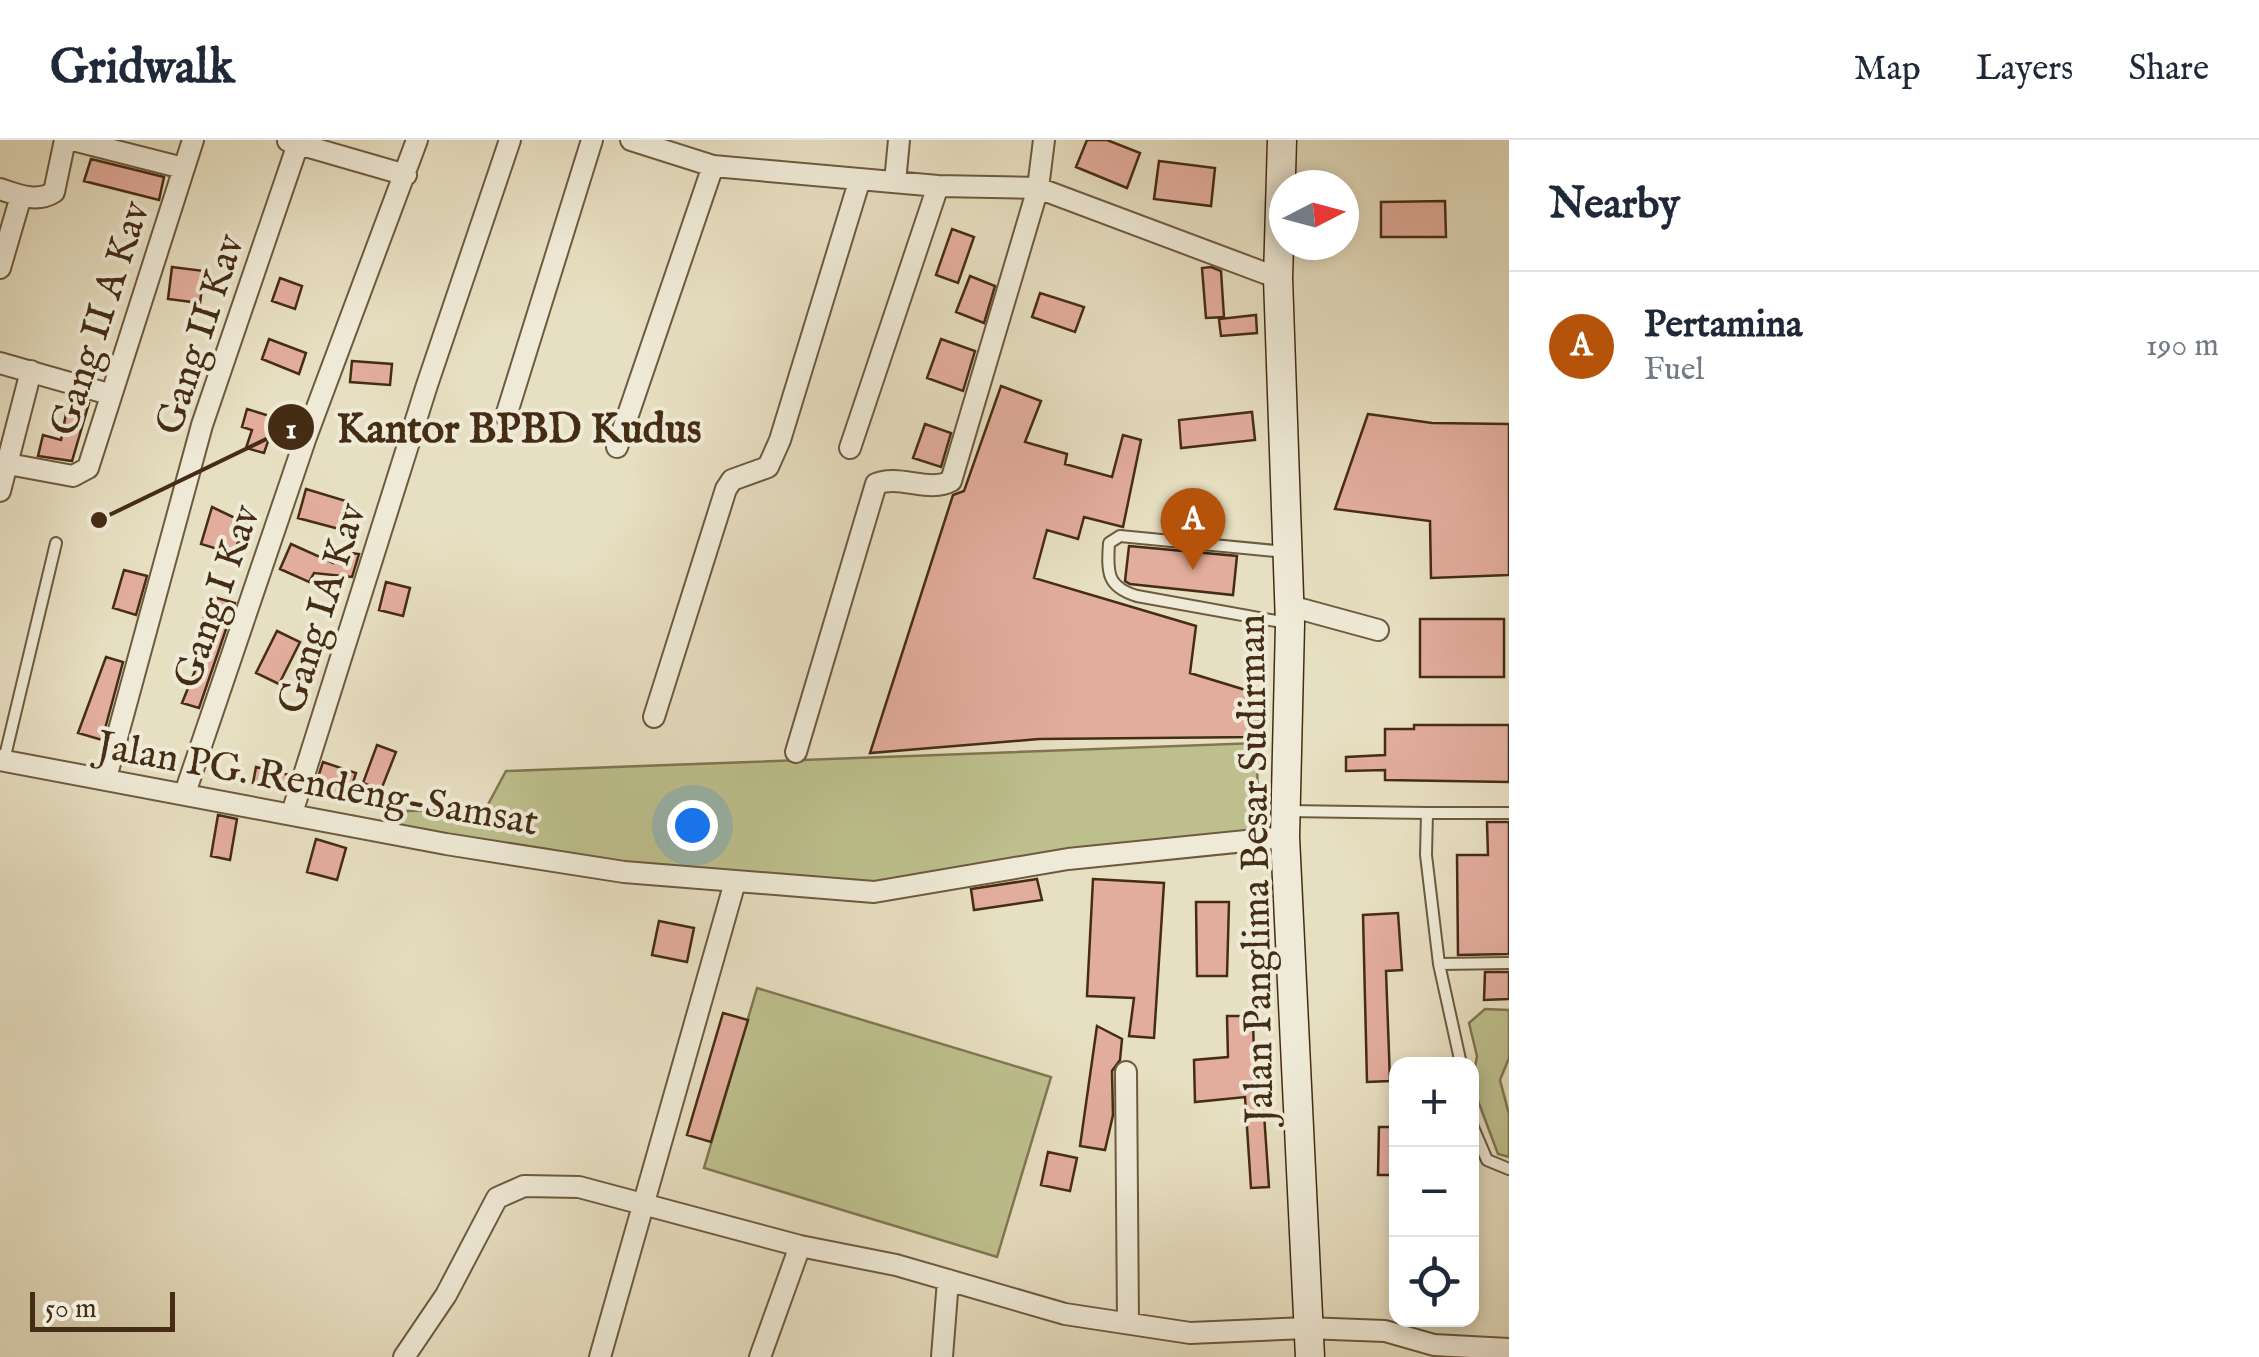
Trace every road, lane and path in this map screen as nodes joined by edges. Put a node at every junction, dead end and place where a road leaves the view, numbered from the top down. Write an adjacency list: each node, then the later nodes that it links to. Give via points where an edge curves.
1 (64, 140): 20 (street, via 54,192)
2 (73, 140): 13 (street)
3 (193, 140): 13 (street, Gang II A Kav)
4 (418, 140): 14 (street, Gang I Kav)
5 (510, 140): 41 (street, Gang IA Kav)
6 (592, 140): 26 (street)
7 (631, 140): 12 (street)
8 (899, 140): 16 (street)
9 (1044, 140): 18 (street)
10 (1282, 140): 22 (main road, Jalan Panglima Besar Sudirman)
11 (292, 142): 14 (street); 38 (street, Gang II Kav, via 202,425)
12 (714, 166): 15 (street); 27 (street)
13 (183, 168): 25 (street, Gang II A Kav)
14 (406, 175): 39 (street, Gang I Kav, via 306,437)
15 (860, 180): 16 (street); 35 (street, via 780,440 768,467 732,480 726,489)
16 (894, 182): 17 (street)
17 (938, 186): 18 (street); 28 (street)
18 (1038, 188): 22 (street); 36 (street, via 951,481 876,484)
19 (0, 189): 20 (street)
20 (21, 196): 21 (street)
21 (0, 268)
22 (1278, 278): 32 (main road, Jalan Panglima Besar Sudirman)
23 (0, 363): 24 (street)
24 (31, 371): 25 (street); 29 (street)
25 (109, 394): 29 (street, Gang II A Kav, via 84,472 73,476)
26 (506, 416)
27 (617, 447)
28 (850, 448)
29 (8, 464): 30 (street)
30 (0, 491)
31 (56, 542): 37 (lane)
32 (1286, 552): 33 (main road, Jalan Panglima Besar Sudirman); 33 (lane, via 1120,536 1108,543 1108,577 1118,590 1137,596)
33 (1290, 615): 34 (street); 43 (main road, Jalan Panglima Besar Sudirman)
34 (1378, 630)
35 (654, 717)
36 (796, 752)
37 (2, 760): 38 (street, Jalan PG. Rendeng-Samsat)
38 (106, 778): 39 (street, Jalan PG. Rendeng-Samsat)
39 (185, 794): 41 (street, Jalan PG. Rendeng-Samsat)
40 (1428, 812): 42 (lane); 43 (lane); 46 (lane, via 1426,855)
41 (292, 813): 44 (street, Jalan PG. Rendeng-Samsat, via 624,872)
42 (1509, 813)
43 (1285, 824): 44 (street, Jalan PG. Rendeng-Samsat, via 874,892); 55 (main road, Jalan Panglima Besar Sudirman)
44 (735, 882): 51 (street)
45 (1509, 963): 46 (lane)
46 (1439, 964): 47 (lane)
47 (1459, 1057)
48 (1126, 1072): 54 (street)
49 (1479, 1140): 50 (lane, via 1488,1160)
50 (1509, 1169)
51 (641, 1205): 52 (street); 58 (street, via 579,1187 524,1186 498,1198); 59 (street)
52 (800, 1246): 53 (street); 60 (street)
53 (948, 1280): 54 (street, via 1065,1314); 61 (street)
54 (1128, 1323): 55 (street, via 1190,1333)
55 (1306, 1328): 57 (street, via 1386,1331); 62 (main road, Jalan Panglima Besar Sudirman)
56 (1509, 1348): 57 (street)
57 (1435, 1351)
58 (404, 1357)
59 (600, 1357)
60 (760, 1357)
61 (942, 1357)
62 (1310, 1357)

